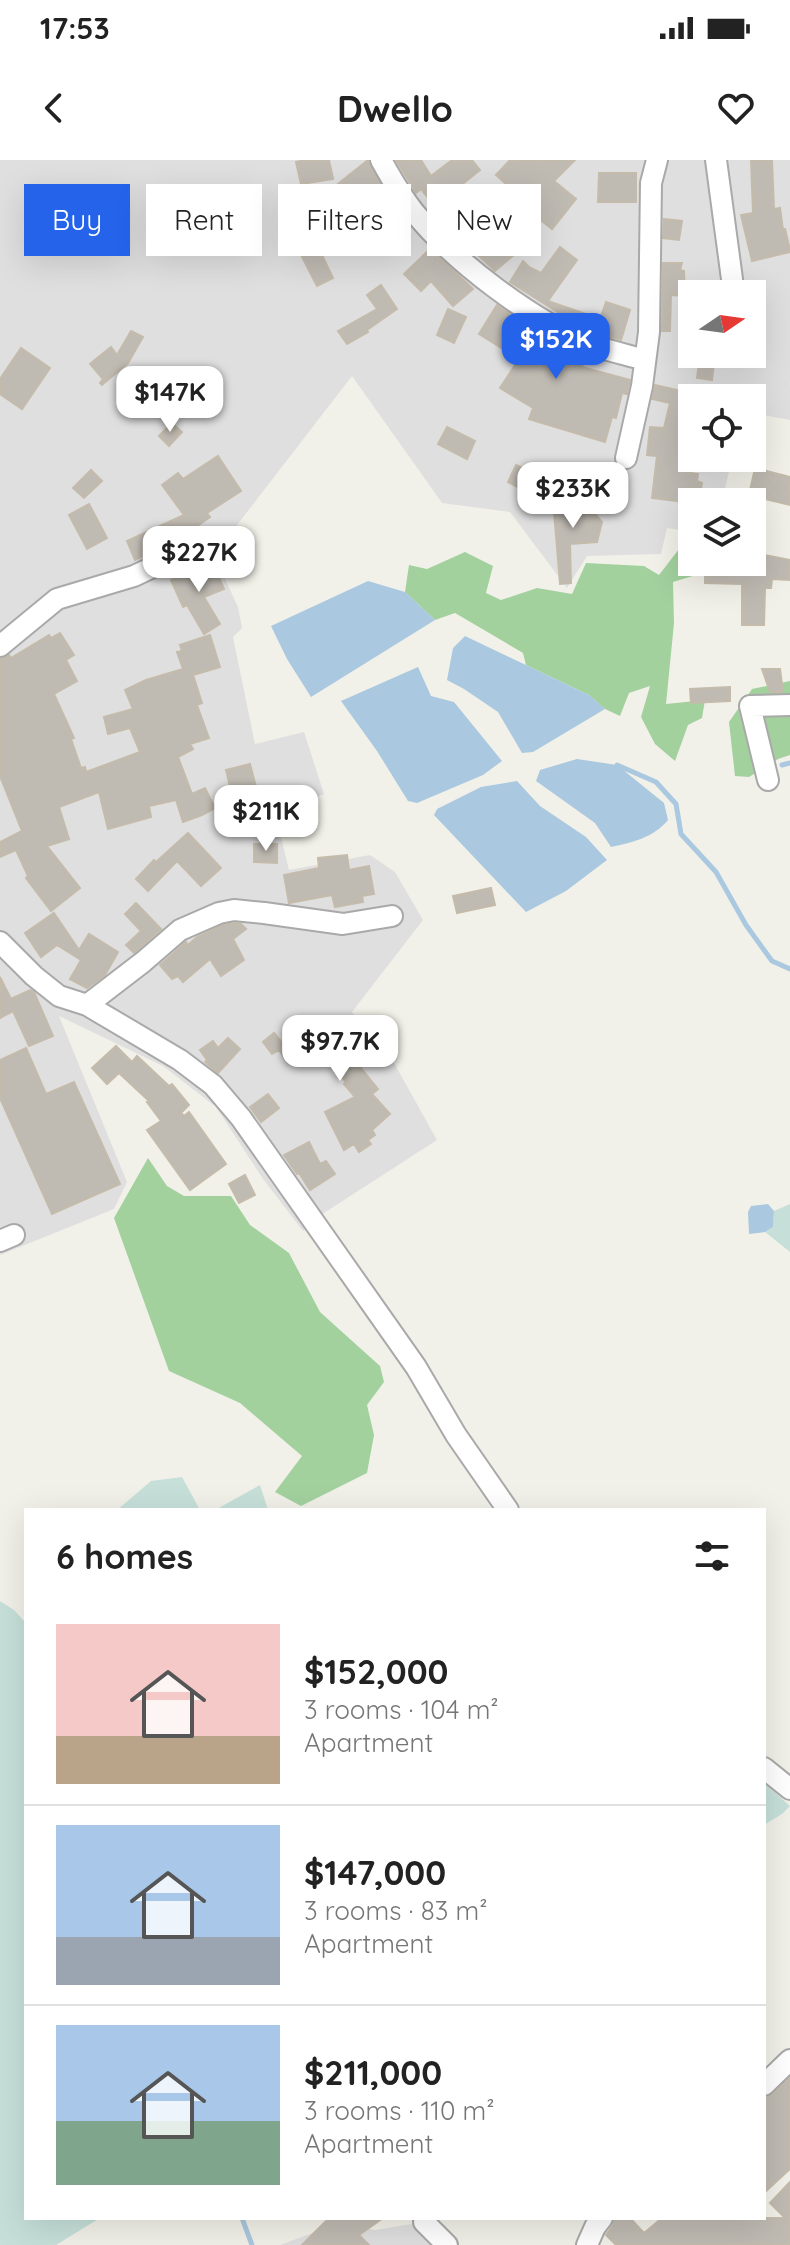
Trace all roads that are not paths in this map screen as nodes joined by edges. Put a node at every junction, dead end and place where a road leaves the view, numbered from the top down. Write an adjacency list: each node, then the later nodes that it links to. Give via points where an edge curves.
1 (381, 160): 5 (street, via 399,193 439,240 516,303 594,345)
2 (657, 160): 5 (street, via 651,183)
3 (716, 160): 4 (street)
4 (732, 280)
5 (645, 360): 6 (street)
6 (626, 458)
7 (187, 551): 8 (street, via 115,583 57,599)
8 (0, 646)
9 (790, 705): 10 (street, via 750,706)
10 (768, 780)
11 (392, 916): 13 (street, via 343,924 234,910 219,913 180,930)
12 (0, 942): 13 (street, via 59,996)
13 (87, 1005): 14 (street, via 180,1060 213,1085 241,1118 416,1367)
14 (507, 1508)
15 (766, 1770): 16 (street)
16 (790, 1789)
17 (790, 2060): 18 (street)
18 (766, 2083)
19 (600, 2220): 22 (street)
20 (424, 2222): 21 (street)
21 (447, 2245)
22 (587, 2245)

